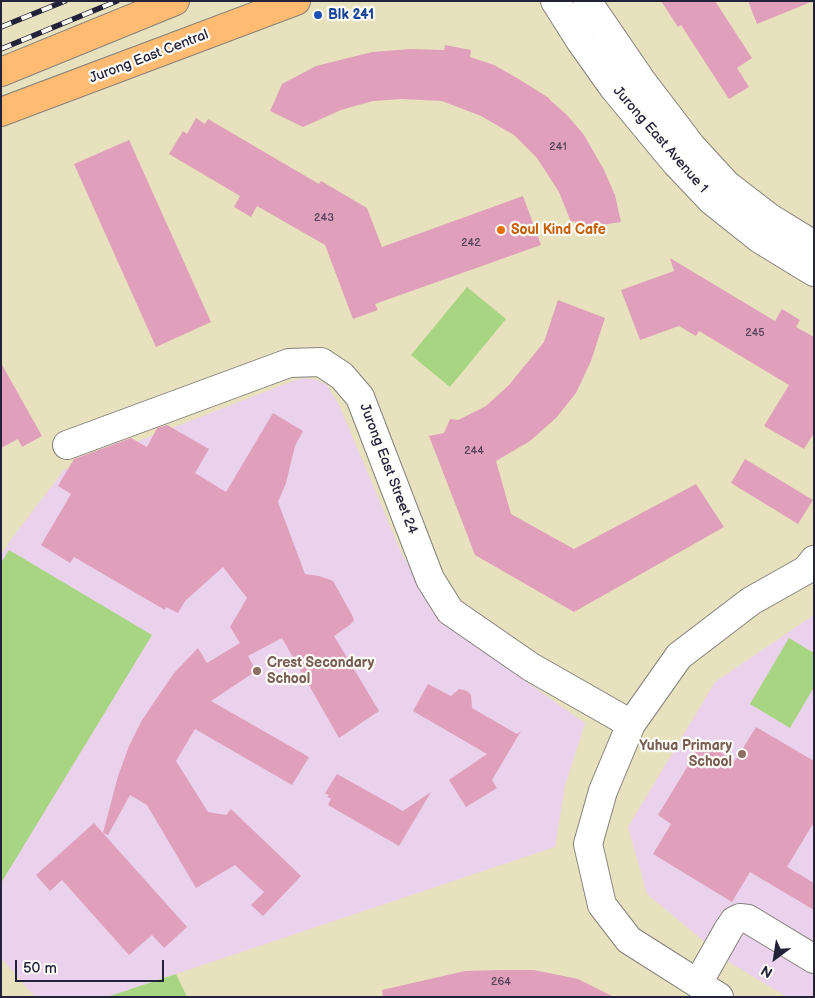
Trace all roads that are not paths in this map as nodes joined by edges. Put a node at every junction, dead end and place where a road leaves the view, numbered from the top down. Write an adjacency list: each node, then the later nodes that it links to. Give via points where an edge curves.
1 (175, 1): 5 (main road)
2 (296, 1): 6 (main road, Jurong East Central)
3 (555, 1): 8 (street, Jurong East Avenue 1, via 613,87 711,200 753,233)
4 (587, 1): 7 (street, Jurong East Avenue 1, via 641,80 692,147 726,184 770,218)
5 (1, 72)
6 (1, 112)
7 (814, 244)
8 (814, 272)
9 (67, 446): 11 (street, Jurong East Street 24, via 289,363 321,362 342,376 360,397 430,579 450,610 531,667)
10 (814, 560): 11 (street, via 806,570 751,601 680,656)
11 (631, 724): 13 (street, via 603,792 588,844 602,905 630,940)
12 (814, 958): 13 (street, via 740,918 728,930)
13 (708, 990)

